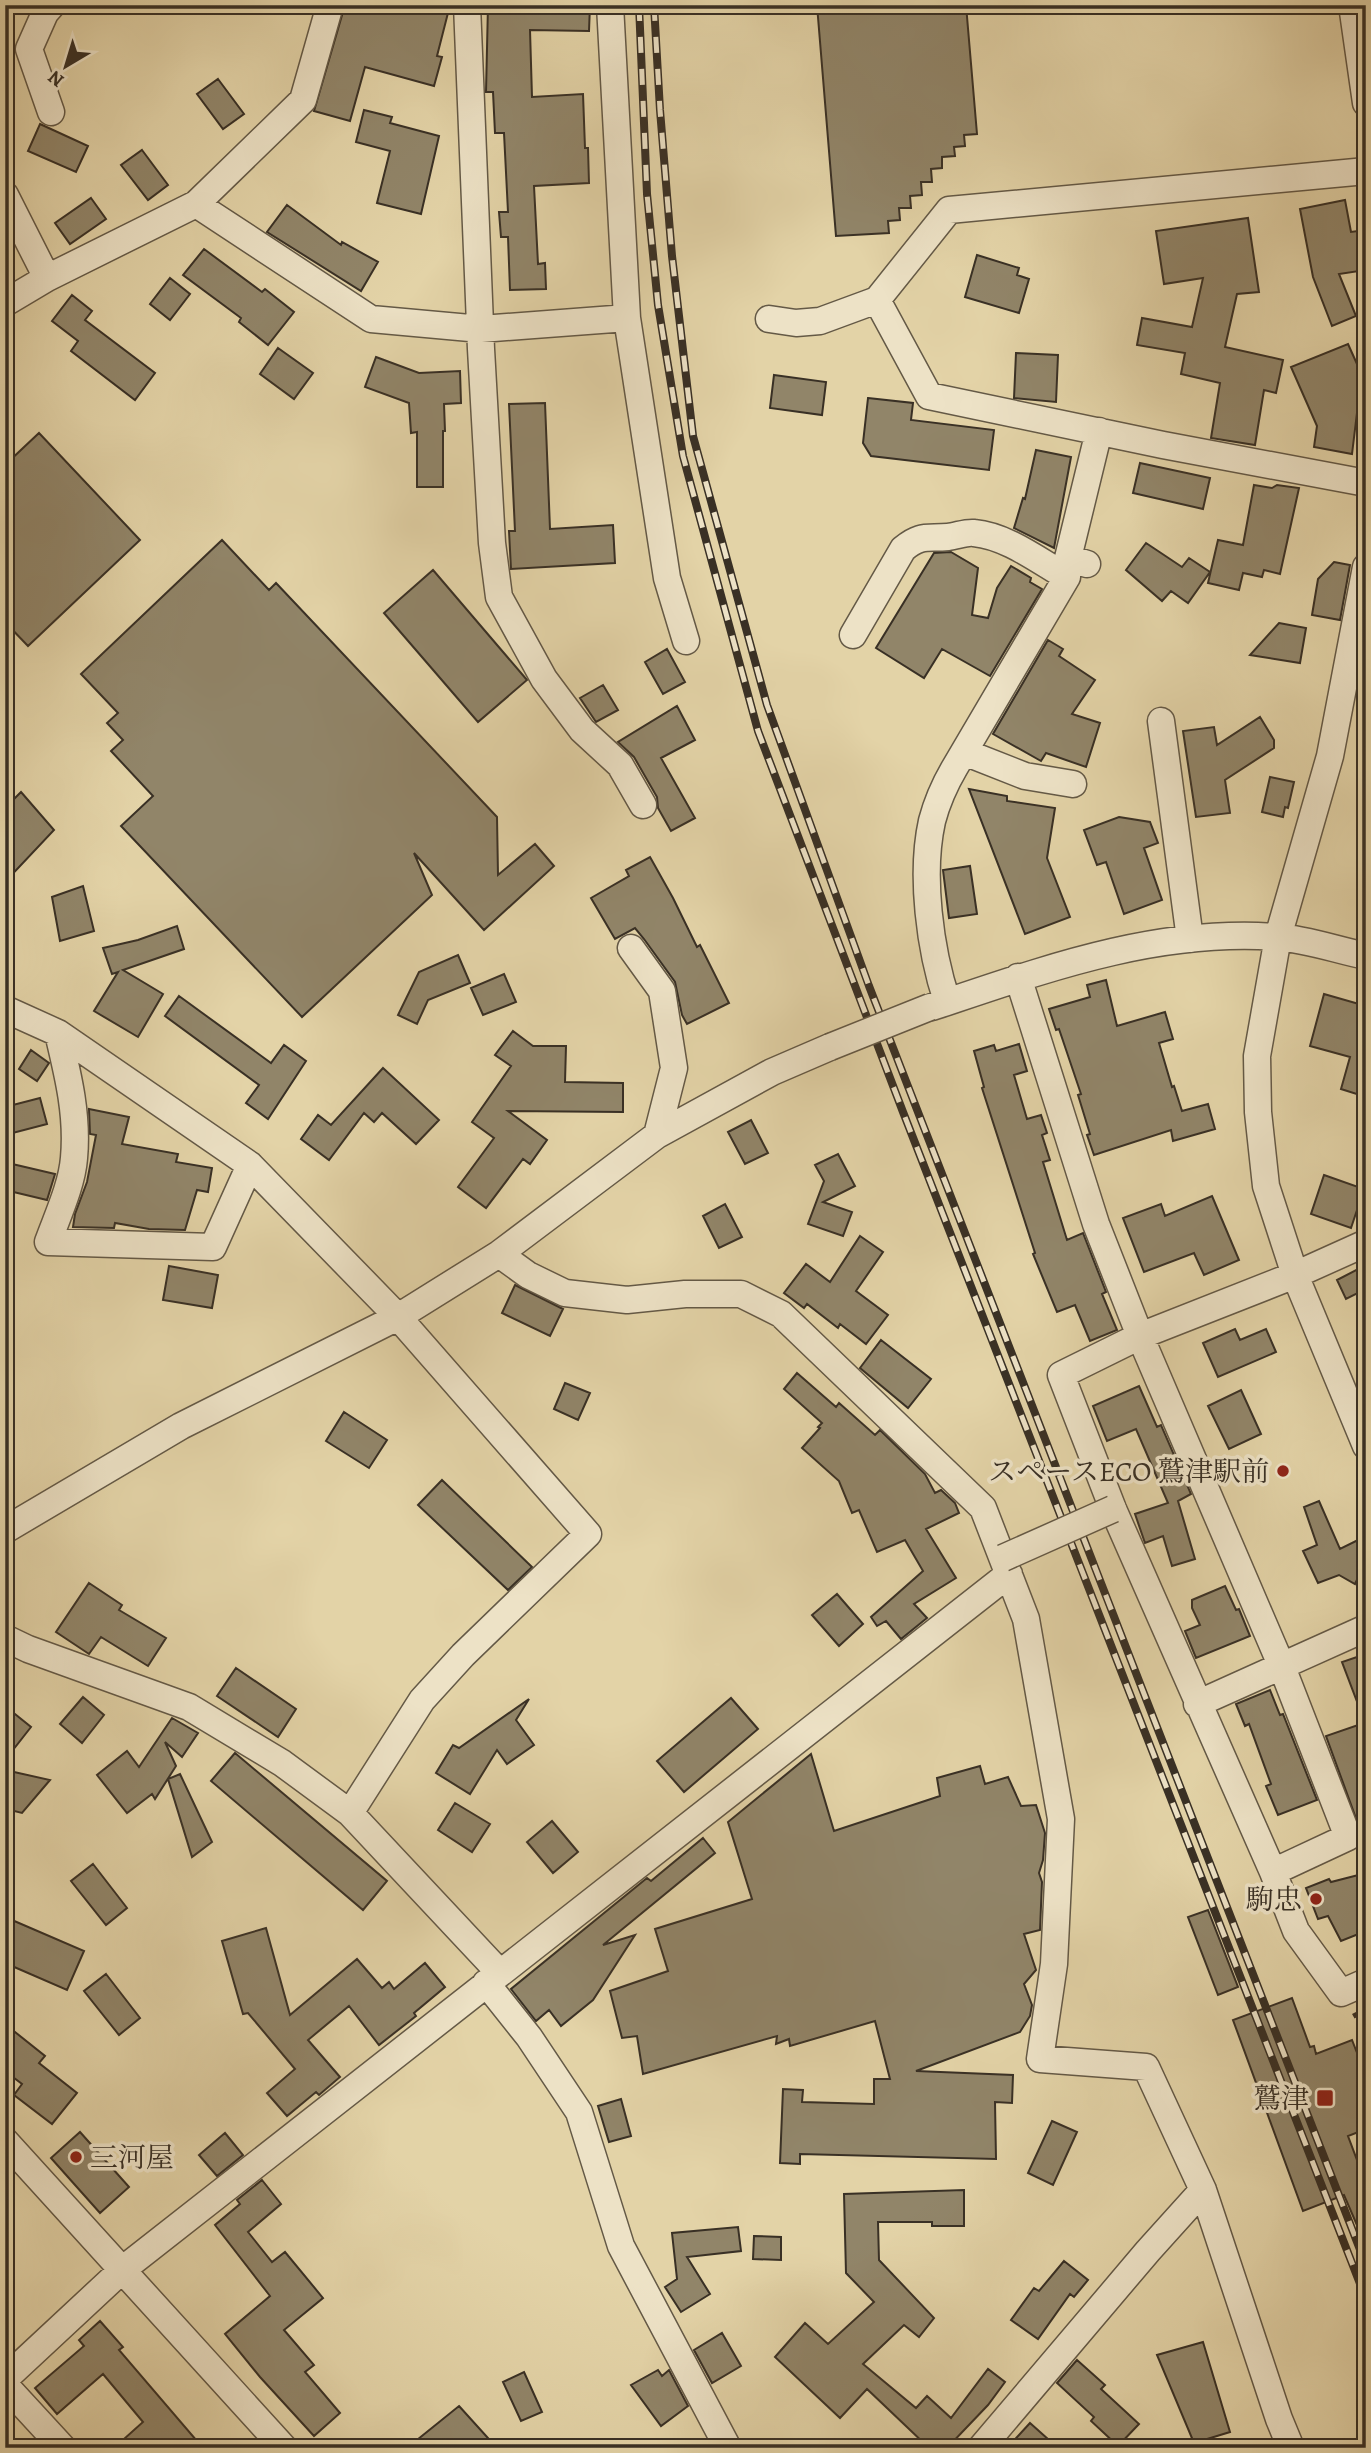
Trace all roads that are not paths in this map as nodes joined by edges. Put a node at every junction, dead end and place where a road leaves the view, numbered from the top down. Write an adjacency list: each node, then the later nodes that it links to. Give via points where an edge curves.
1 (52, 5): 7 (street, via 29,49)
2 (330, 5): 10 (street, via 303,100)
3 (467, 5): 16 (street)
4 (610, 5): 14 (street)
5 (1352, 5): 6 (street)
6 (1366, 103)
7 (51, 112)
8 (1366, 171): 12 (street, via 949,210)
9 (5, 195): 11 (street)
10 (196, 204): 11 (street); 16 (street, via 371,319)
11 (47, 278): 13 (street)
12 (877, 300): 15 (street, via 820,321); 17 (street, via 929,396)
13 (5, 303)
14 (627, 318): 16 (street); 22 (street, via 667,578)
15 (769, 319)
16 (481, 329): 26 (street, via 499,597 544,679 582,730 620,765)
17 (1099, 431): 18 (street); 19 (street, via 1068,558)
18 (1366, 483)
19 (1087, 564)
20 (1366, 567): 27 (street, via 1330,756)
21 (853, 635): 24 (street, via 903,549 927,536 985,534 1067,577)
22 (686, 641)
23 (1161, 722): 28 (street)
24 (964, 752): 25 (street, via 1025,776); 32 (street, via 939,801 928,848)
25 (1073, 784)
26 (643, 806)
27 (1278, 937): 28 (street); 30 (street); 39 (street, via 1257,1056 1258,1112 1266,1185)
28 (1190, 939): 31 (street, via 1142,945)
29 (631, 948): 35 (street, via 662,991 674,1068)
30 (1366, 956)
31 (1017, 977): 32 (street); 41 (street, via 1096,1224)
32 (939, 1004): 35 (street, bridge, via 772,1072)
33 (5, 1009): 34 (street)
34 (58, 1033): 36 (street); 36 (street, via 74,1101 75,1160 48,1242 213,1247)
35 (657, 1135): 38 (street)
36 (250, 1166): 40 (street)
37 (1366, 1243): 39 (street)
38 (499, 1254): 40 (street); 45 (street, via 565,1293 627,1300 741,1294 781,1314 983,1508)
39 (1295, 1275): 41 (street); 42 (street)
40 (398, 1317): 44 (street, via 181,1426); 50 (street, via 588,1534 422,1700)
41 (1140, 1336): 43 (street, via 1061,1375); 48 (street)
42 (1366, 1446)
43 (1113, 1509): 45 (street, bridge); 49 (street)
44 (5, 1530)
45 (1006, 1566): 52 (street); 55 (street, via 1026,1619 1062,1819 1054,1964 1040,2059 1146,2067)
46 (1366, 1628): 48 (street)
47 (5, 1638): 50 (street, via 189,1707 282,1763)
48 (1282, 1667): 49 (street); 51 (street, via 1348,1837)
49 (1197, 1704): 51 (street)
50 (350, 1813): 52 (street)
51 (1273, 1872): 53 (street, via 1296,1931 1341,1993)
52 (492, 1978): 56 (street); 61 (street, via 579,2112 621,2246)
53 (1366, 1982)
54 (5, 2141): 56 (street)
55 (1203, 2190): 62 (street); 63 (street)
56 (122, 2270): 57 (street); 60 (street)
57 (5, 2379)
58 (5, 2385): 59 (street)
59 (63, 2448)
60 (284, 2448)
61 (728, 2448)
62 (981, 2448)
63 (1291, 2448)

